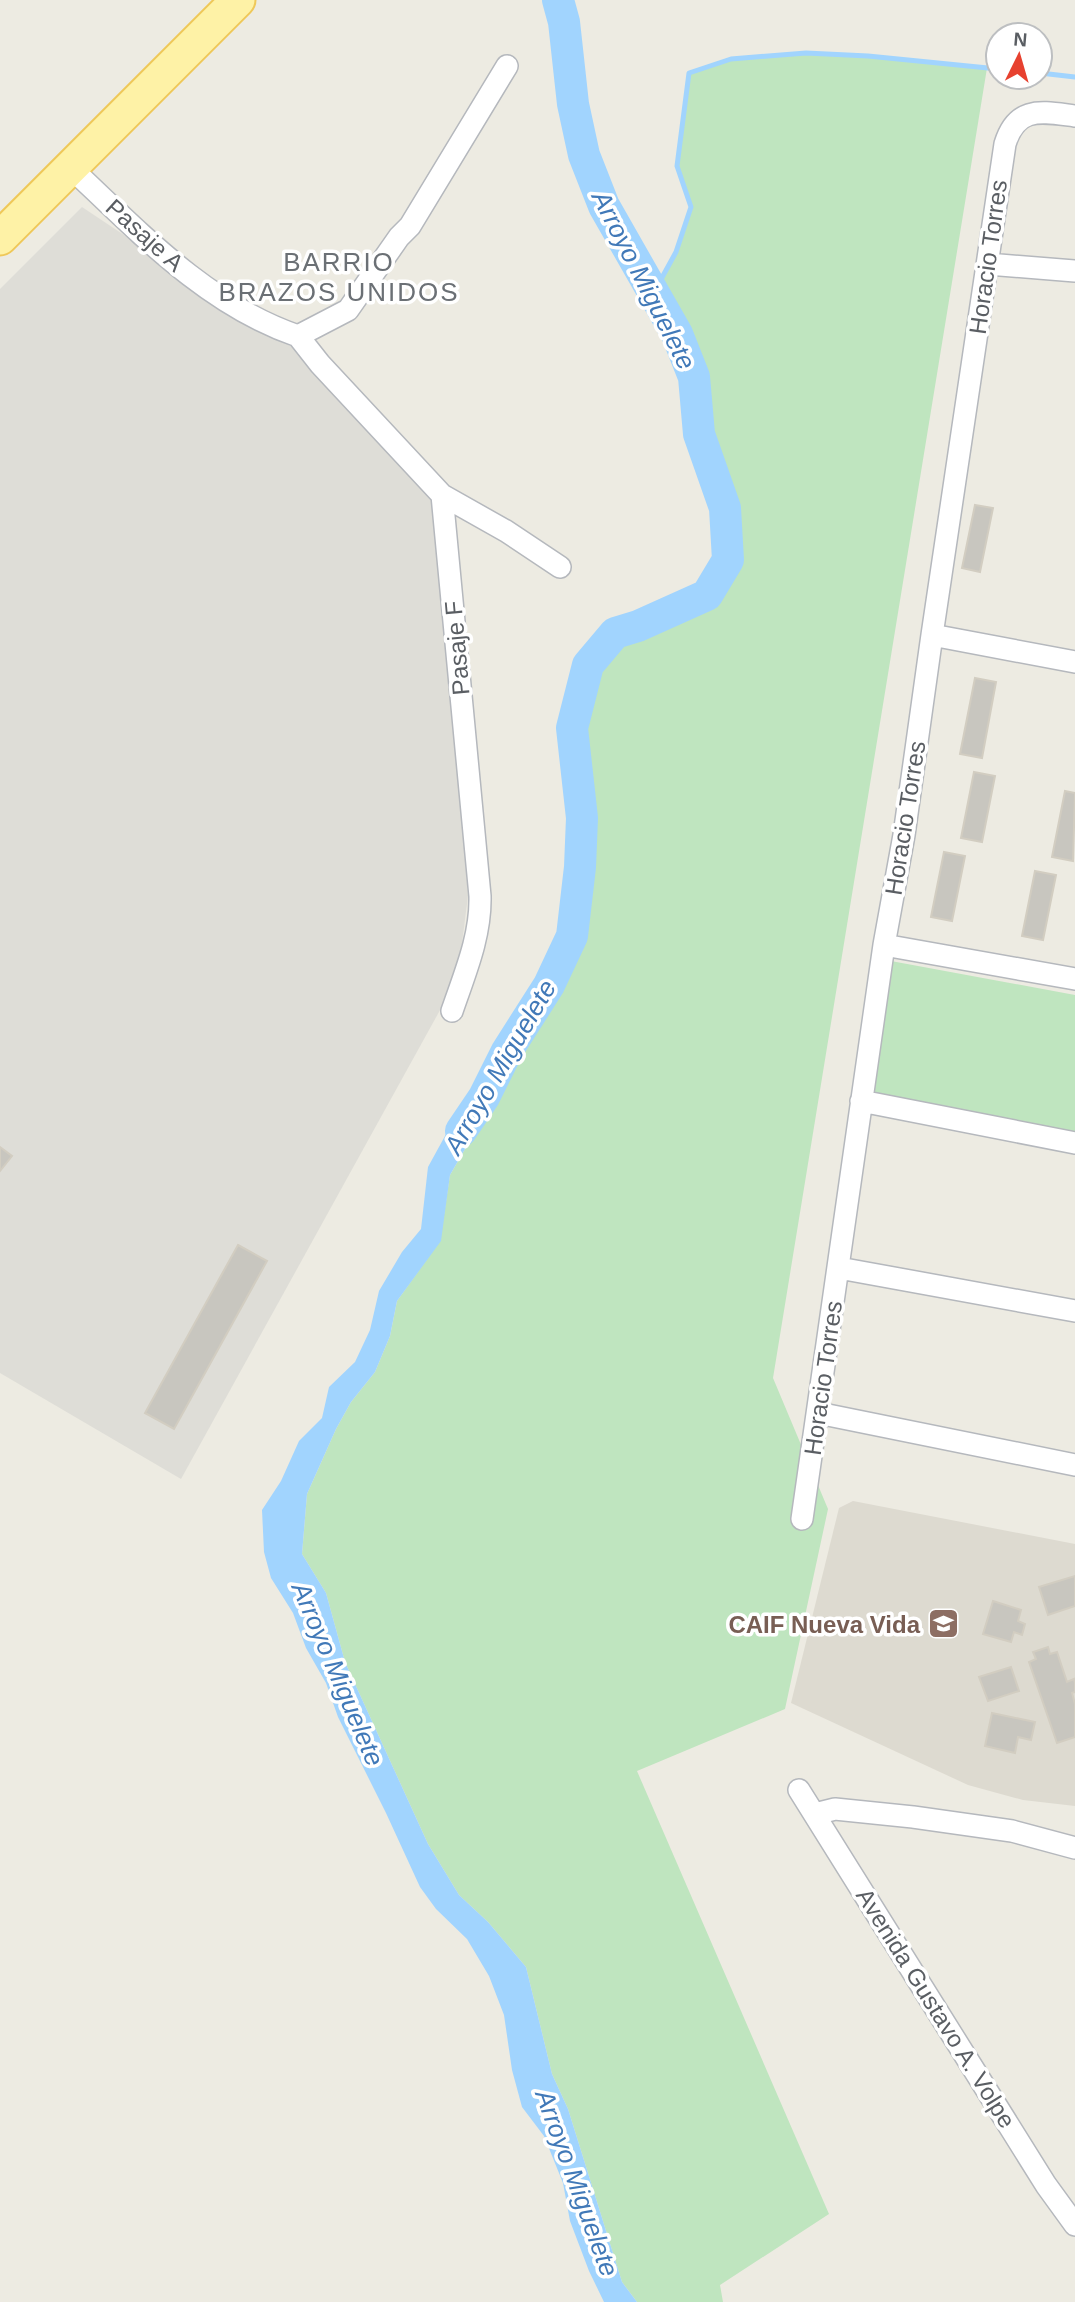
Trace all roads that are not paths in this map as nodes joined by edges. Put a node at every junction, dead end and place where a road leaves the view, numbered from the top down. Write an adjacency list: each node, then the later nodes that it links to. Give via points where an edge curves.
1 (238, 0): 4 (main road)
2 (507, 66): 8 (street, via 410,226 348,310)
3 (1075, 116): 6 (street, Horacio Torres, via 1028,114 1009,130)
4 (70, 167): 5 (main road); 8 (street, Pasaje A, via 178,268 265,324)
5 (0, 238)
6 (988, 264): 7 (street); 11 (street, Horacio Torres)
7 (1075, 271)
8 (298, 335): 9 (street)
9 (442, 495): 10 (street); 15 (street, Pasaje F, via 481,896 475,942)
10 (560, 567)
11 (932, 635): 12 (street); 13 (street, Horacio Torres)
12 (1075, 662)
13 (884, 945): 14 (street); 16 (street, Horacio Torres)
14 (1075, 979)
15 (452, 1010)
16 (861, 1101): 17 (street); 18 (street, Horacio Torres)
17 (1075, 1143)
18 (839, 1268): 19 (street); 20 (street, Horacio Torres)
19 (1075, 1311)
20 (818, 1413): 21 (street); 22 (street, Horacio Torres)
21 (1075, 1465)
22 (802, 1519)
23 (799, 1790): 24 (street, Avenida Gustavo A. Volpe)
24 (815, 1814): 25 (street, via 835,1809 913,1817 1012,1831); 26 (street, Avenida Gustavo A. Volpe)
25 (1075, 1848)
26 (1075, 2225)

